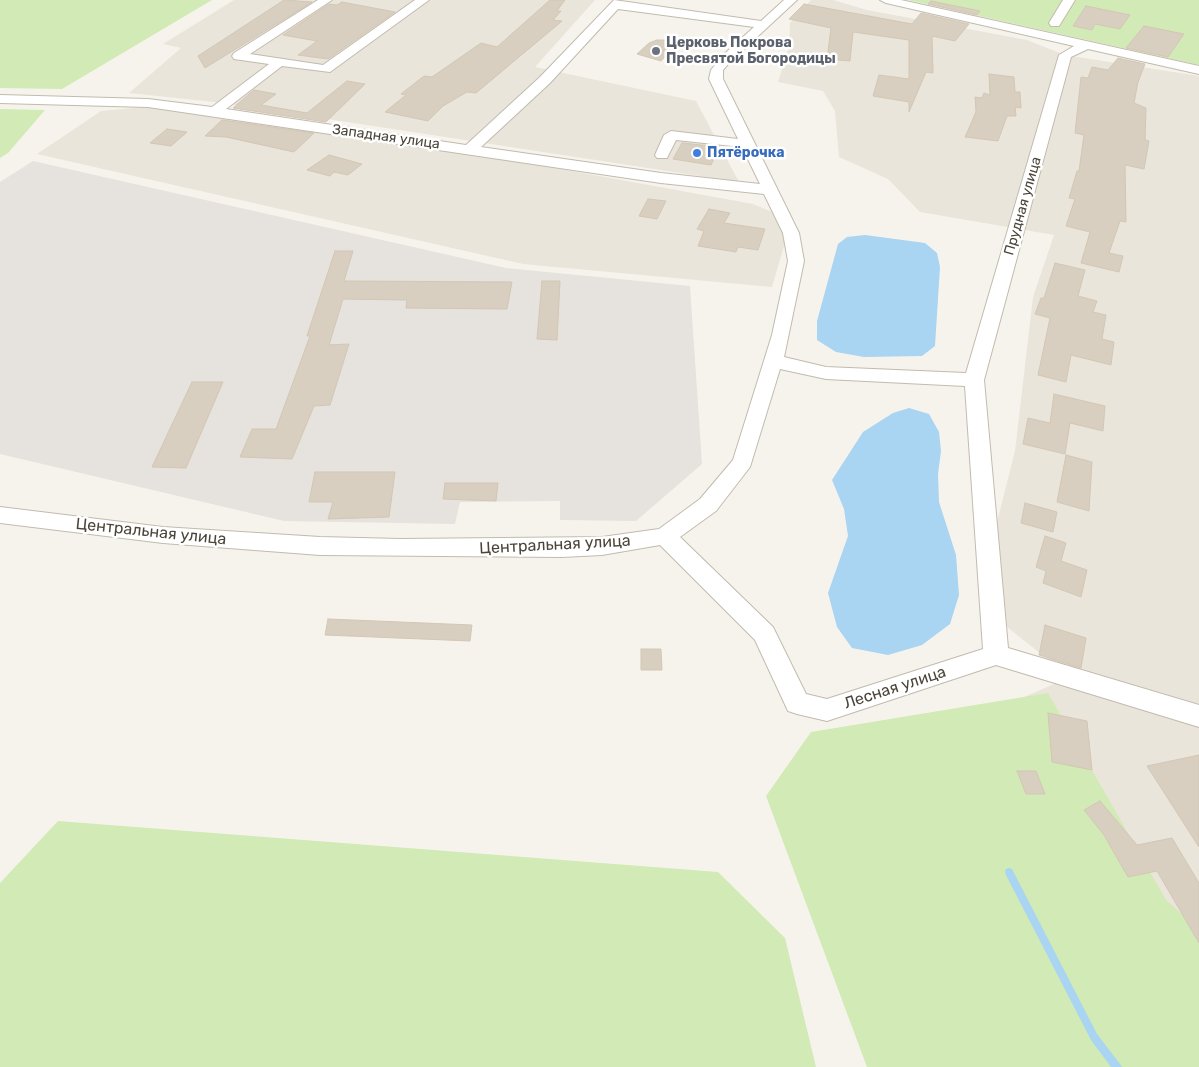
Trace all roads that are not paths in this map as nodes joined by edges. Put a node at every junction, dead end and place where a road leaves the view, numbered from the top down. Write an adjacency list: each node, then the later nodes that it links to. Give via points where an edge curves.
1 (326, 0): 10 (street, via 238,56)
2 (423, 0): 10 (street, via 325,69)
3 (791, 0): 8 (street, Центральная улица)
4 (886, 0): 9 (street)
5 (1069, 0): 7 (street)
6 (618, 3): 8 (street); 15 (street, via 544,80)
7 (1055, 23)
8 (763, 25): 14 (street, Центральная улица, via 717,70 720,89)
9 (1086, 45): 11 (street); 19 (street, Прудная улица, via 1065,55)
10 (280, 62): 13 (street)
11 (1199, 70)
12 (0, 99): 13 (street, Западная улица, via 148,103)
13 (215, 111): 15 (street, Западная улица)
14 (747, 143): 16 (street, via 671,135); 17 (street, Центральная улица)
15 (469, 150): 17 (street, Западная улица)
16 (662, 156)
17 (770, 190): 18 (street, Центральная улица, via 791,233 796,261)
18 (773, 361): 19 (street, via 826,373); 21 (street, Центральная улица, via 743,462 708,505)
19 (974, 380): 22 (street, Прудная улица)
20 (0, 515): 21 (street, Центральная улица, via 163,535 382,548 562,548 602,546)
21 (665, 536): 22 (street, Лесная улица, via 764,634 797,704 826,710)
22 (996, 655): 23 (street)
23 (1199, 716)

